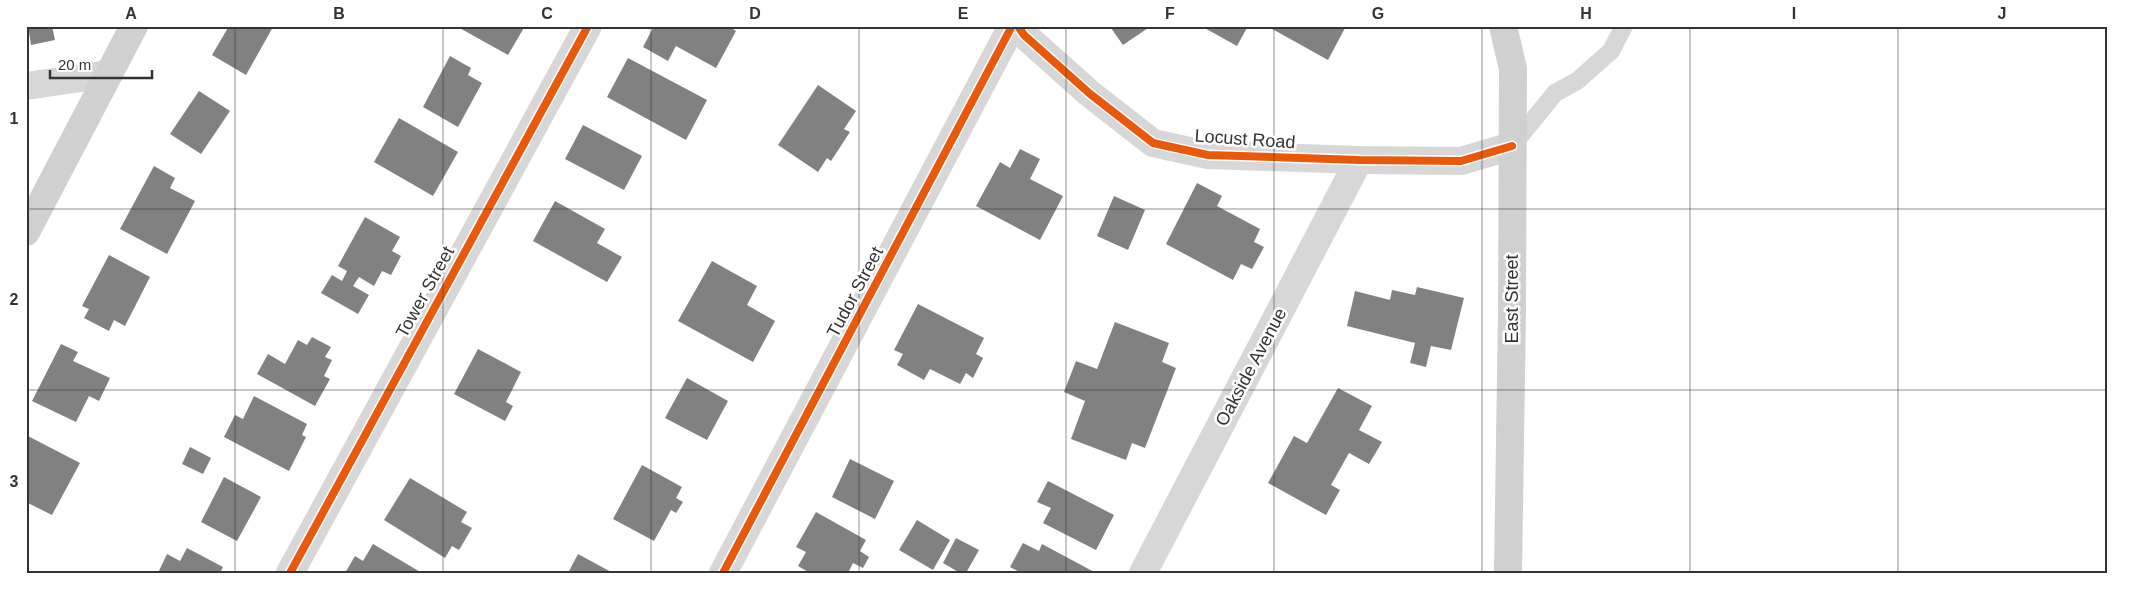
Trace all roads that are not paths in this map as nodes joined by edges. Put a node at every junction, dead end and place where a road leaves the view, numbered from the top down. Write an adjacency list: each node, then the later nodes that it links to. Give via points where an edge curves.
1 (134, 26): 7 (main road)
2 (588, 26): 12 (street, Tower Street)
3 (1012, 26): 13 (street, Tudor Street)
4 (1018, 26): 10 (street, Locust Road, via 1024,35 1089,92 1153,143 1208,155)
5 (1503, 26): 9 (main road, East Street, via 1513,69)
6 (1624, 26): 9 (lane, via 1611,50 1578,81 1555,93)
7 (109, 74): 8 (street); 11 (main road)
8 (26, 86)
9 (1512, 146): 10 (street, Locust Road, via 1460,161); 15 (main road, East Street)
10 (1359, 160): 14 (street, Oakside Avenue)
11 (26, 232)
12 (290, 573)
13 (723, 573)
14 (1143, 573)
15 (1508, 573)

